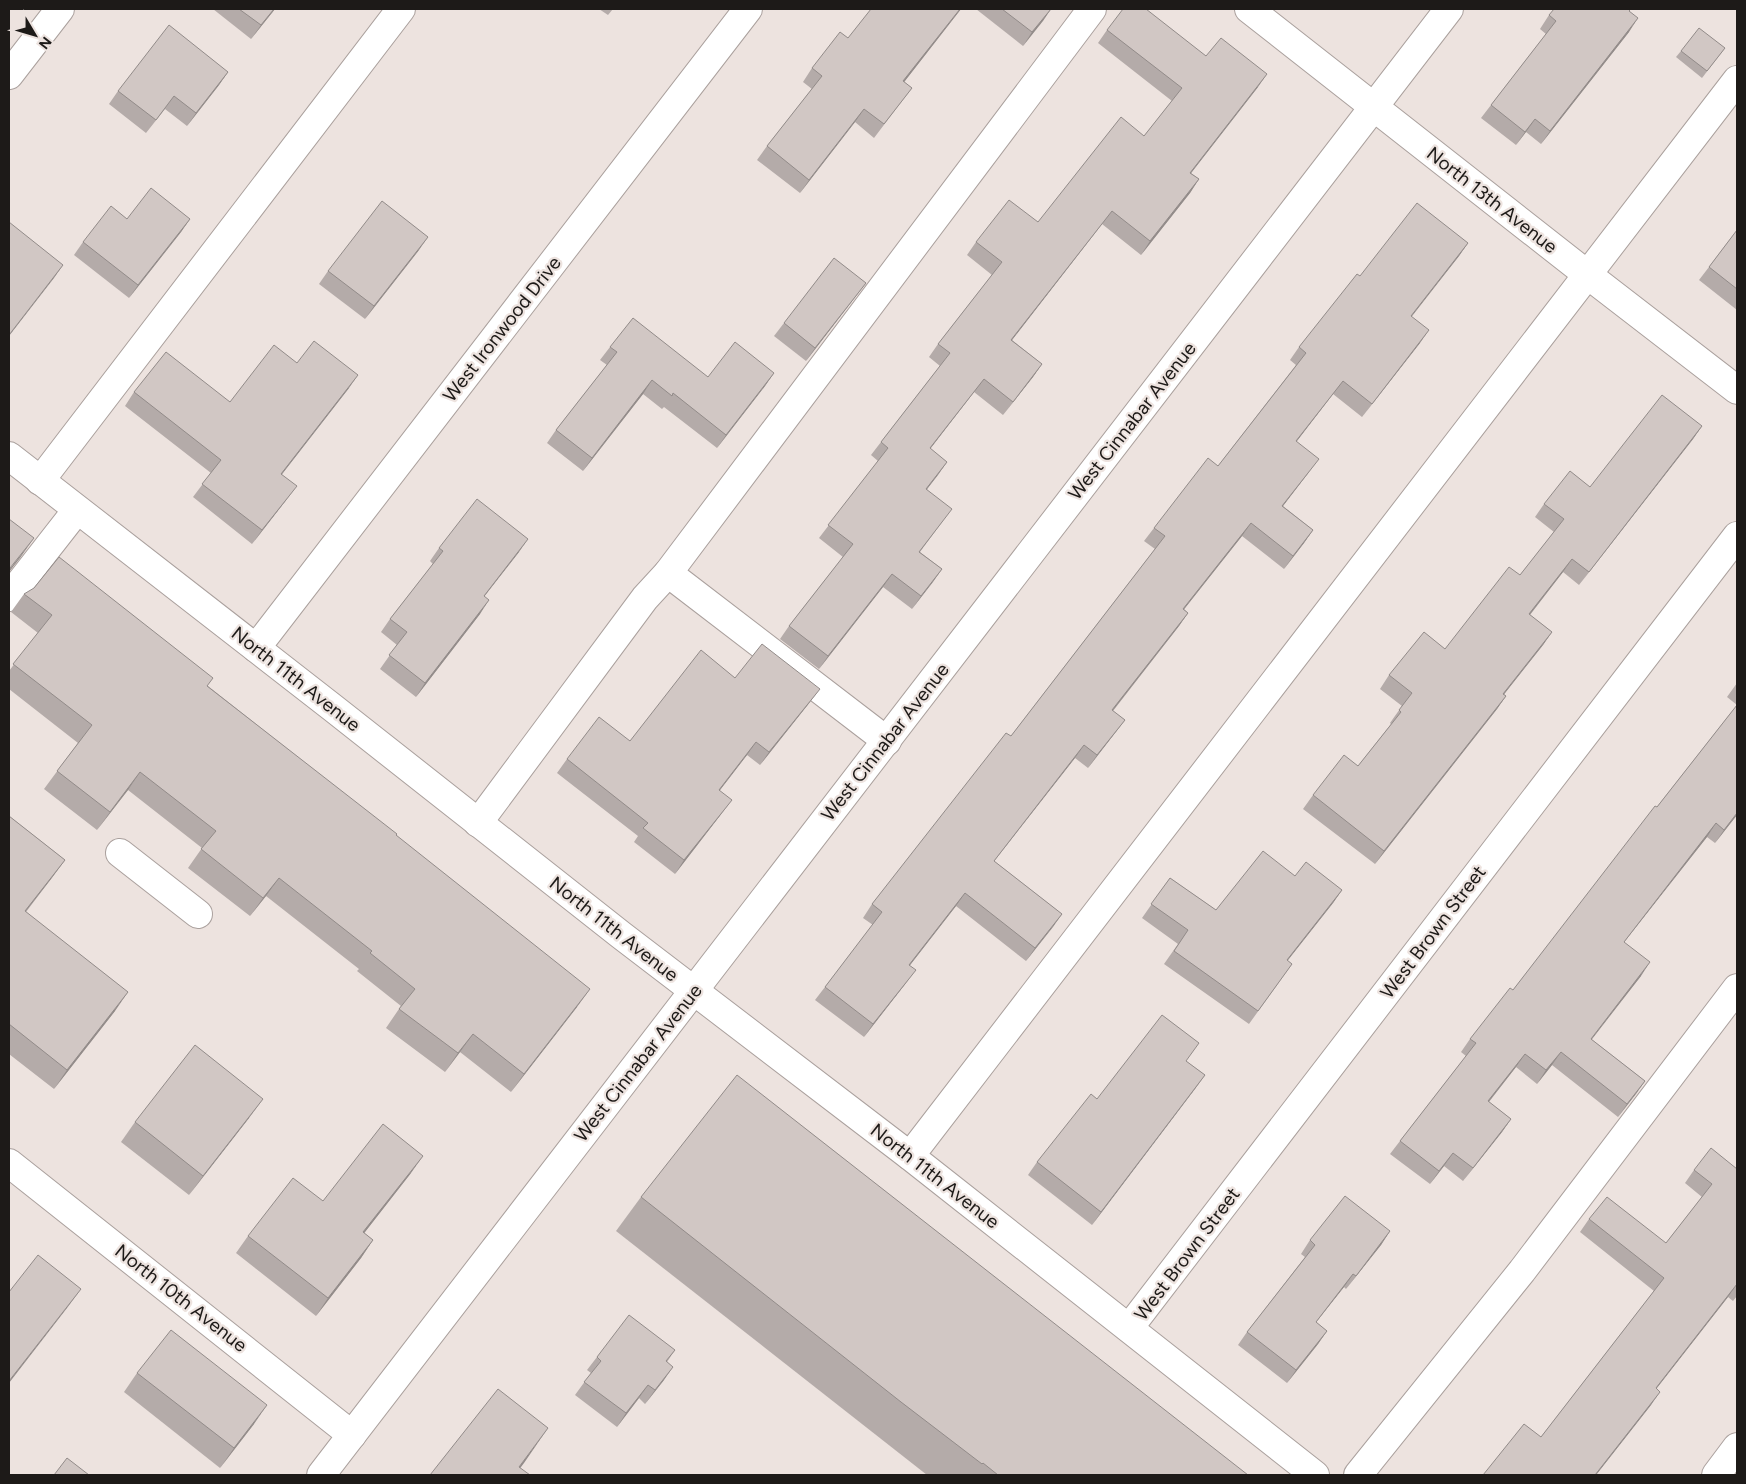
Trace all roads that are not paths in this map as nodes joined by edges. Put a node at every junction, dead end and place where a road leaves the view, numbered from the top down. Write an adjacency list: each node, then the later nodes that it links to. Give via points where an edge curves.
1 (60, 9): 7 (street)
2 (401, 9): 13 (street)
3 (748, 9): 18 (street, West Ironwood Drive)
4 (1092, 9): 16 (street)
5 (1248, 9): 9 (street, North 13th Avenue)
6 (1449, 9): 9 (street, West Cinnabar Avenue)
7 (9, 75)
8 (1737, 80): 10 (street)
9 (1374, 106): 10 (street, North 13th Avenue); 19 (street, West Cinnabar Avenue)
10 (1588, 276): 11 (street, North 13th Avenue); 25 (street)
11 (1737, 390)
12 (9, 456): 13 (street, North 11th Avenue)
13 (40, 481): 14 (street, North 11th Avenue)
14 (77, 510): 17 (street); 18 (street, North 11th Avenue)
15 (1737, 536): 27 (street, West Brown Street)
16 (668, 573): 19 (street); 20 (street, via 645,598)
17 (9, 597)
18 (256, 648): 20 (street, North 11th Avenue)
19 (886, 741): 24 (street, West Cinnabar Avenue)
20 (478, 823): 24 (street, North 11th Avenue)
21 (120, 853): 22 (street)
22 (198, 914)
23 (1737, 988): 32 (street, via 1522,1271)
24 (694, 991): 25 (street, North 11th Avenue); 28 (street, West Cinnabar Avenue)
25 (910, 1156): 27 (street, North 11th Avenue)
26 (9, 1163): 28 (street, North 10th Avenue)
27 (1129, 1328): 31 (street, North 11th Avenue)
28 (352, 1435): 30 (street, West Cinnabar Avenue)
29 (1737, 1447): 33 (street)
30 (321, 1475)
31 (1315, 1475)
32 (1358, 1475)
33 (1716, 1475)

